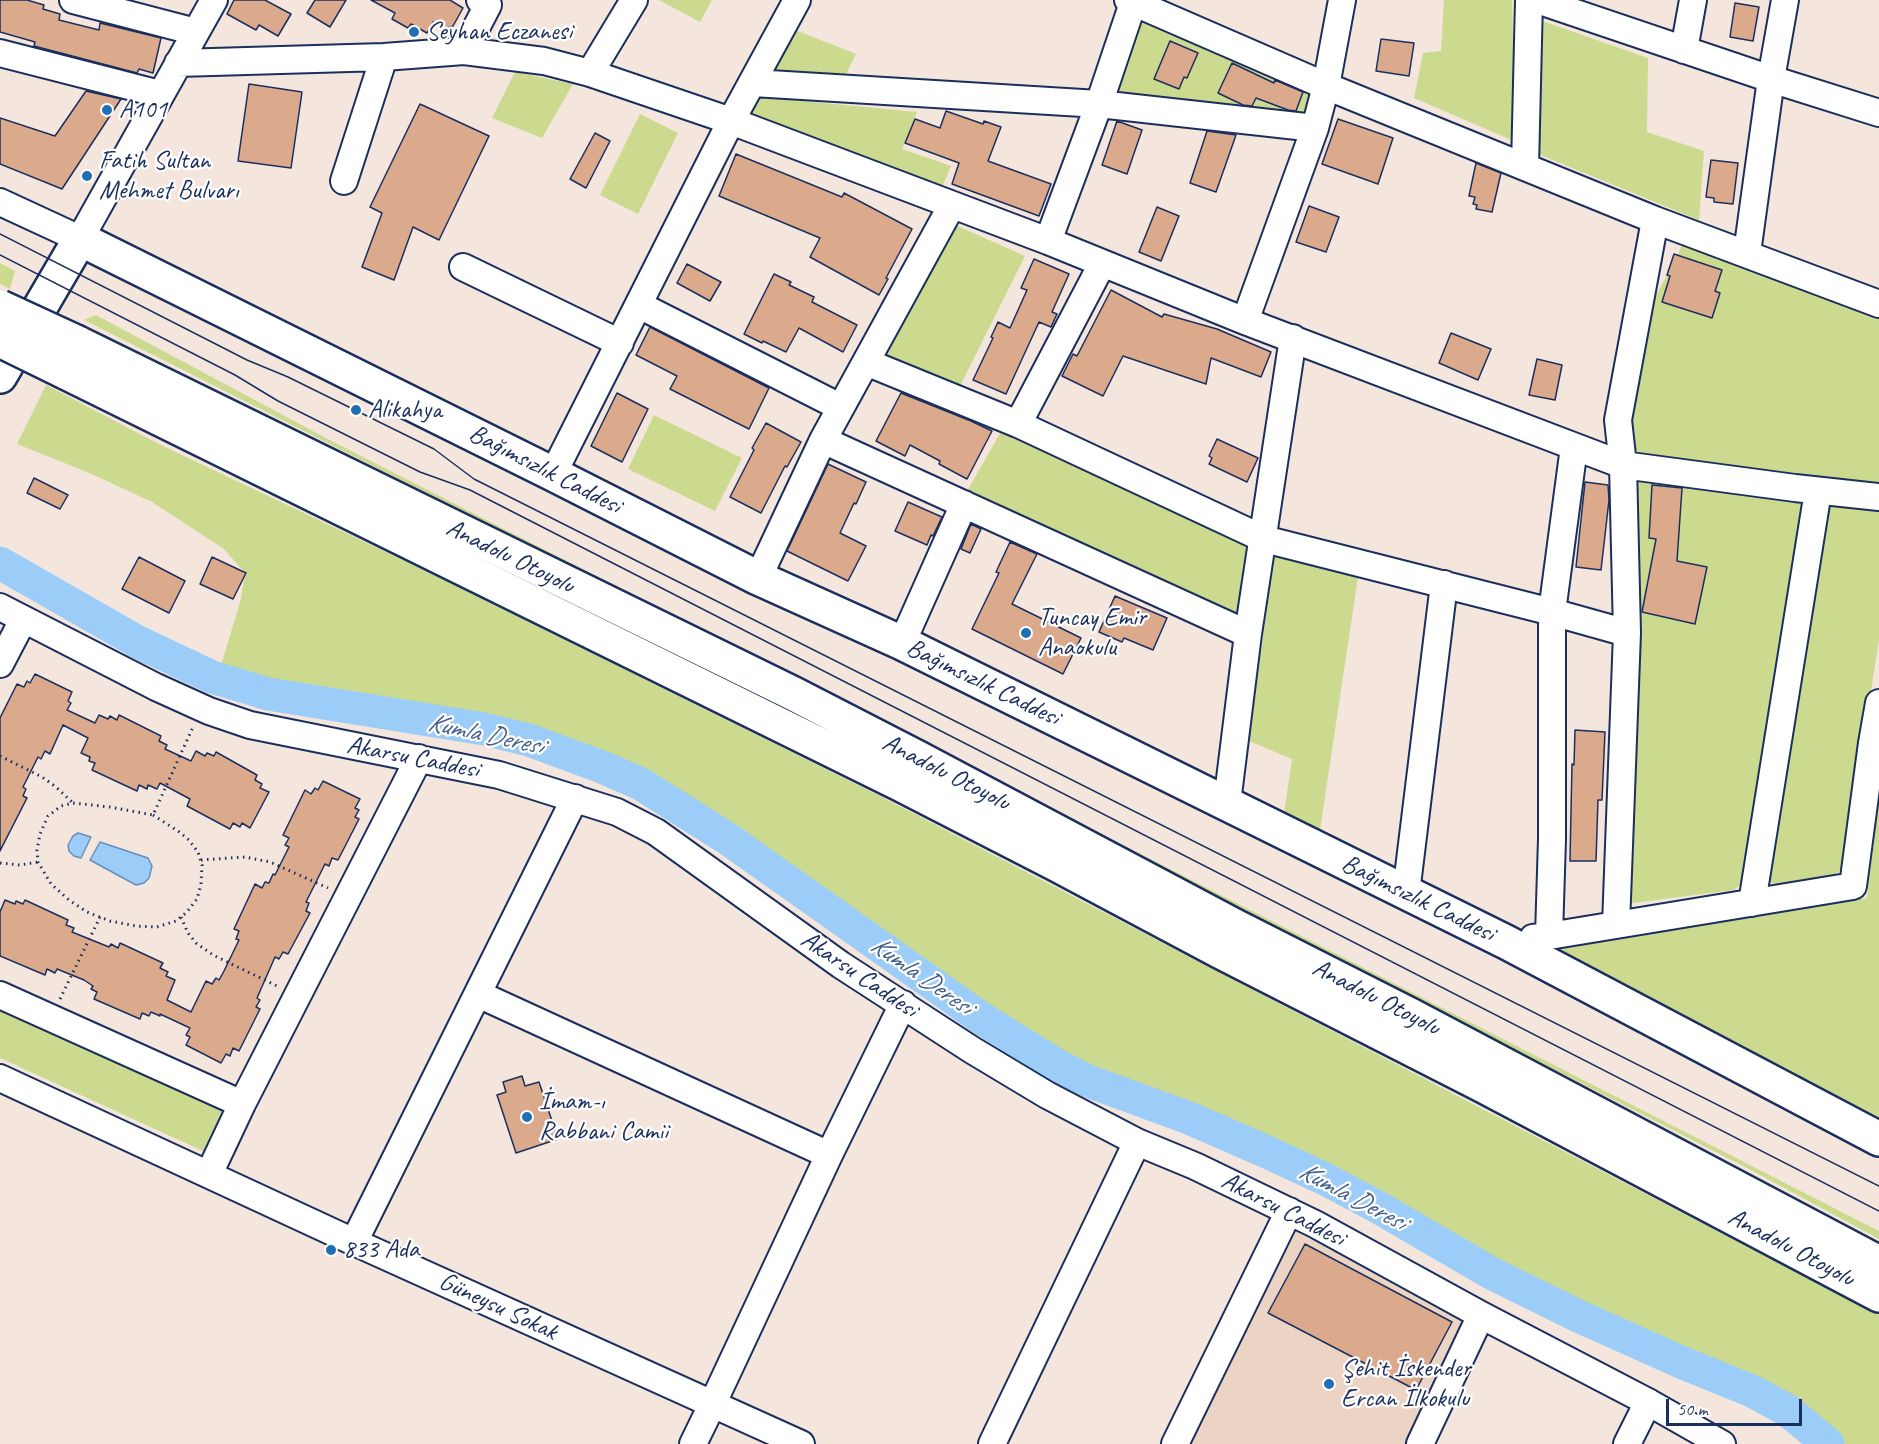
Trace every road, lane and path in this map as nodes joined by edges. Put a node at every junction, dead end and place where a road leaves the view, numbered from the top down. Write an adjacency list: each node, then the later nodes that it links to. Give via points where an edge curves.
1 (73, 0): 12 (street)
2 (214, 0): 12 (street)
3 (480, 0): 14 (street, via 488,5)
4 (634, 0): 18 (street)
5 (797, 0): 20 (street)
6 (1342, 0): 21 (street)
7 (1530, 0): 27 (street)
8 (1537, 0): 13 (street)
9 (1693, 0): 13 (street)
10 (1785, 0): 19 (street)
11 (1132, 1): 21 (street); 23 (street)
12 (196, 32): 17 (street)
13 (1684, 50): 19 (street)
14 (464, 51): 16 (street); 18 (street, via 544,61)
15 (0, 53): 22 (street)
16 (384, 57): 17 (street); 28 (street)
17 (178, 63): 22 (street)
18 (590, 73): 25 (street)
19 (1771, 79): 24 (street); 34 (street)
20 (753, 83): 23 (street); 25 (street)
21 (1326, 86): 26 (street); 27 (street)
22 (160, 94): 32 (street)
23 (1099, 104): 26 (street); 33 (street)
24 (1879, 113)
25 (731, 121): 30 (street); 38 (street)
26 (1315, 128): 40 (street)
27 (1525, 167): 31 (street)
28 (344, 181)
29 (0, 202): 32 (street)
30 (952, 205): 33 (street); 45 (street)
31 (1655, 220): 34 (street); 51 (street, via 1618,420)
32 (80, 239): 46 (main road); 52 (main road, Bağımsızlık Caddesi)
33 (1048, 241): 35 (street)
34 (1747, 253): 37 (street)
35 (1102, 264): 40 (street); 48 (street)
36 (463, 267): 43 (street)
37 (1879, 304)
38 (639, 305): 43 (street); 47 (street)
39 (0, 307): 44 (main road, Anadolu Otoyolu, bridge)
40 (1245, 321): 41 (street)
41 (1293, 338): 50 (street); 56 (street)
42 (0, 340): 44 (main road, Anadolu Otoyolu, bridge)
43 (620, 343): 52 (street)
44 (71, 358): 98 (main road, Anadolu Otoyolu, via 783,689); 99 (main road, Anadolu Otoyolu, via 1056,864)
45 (866, 362): 47 (street); 48 (street)
46 (0, 376)
47 (840, 407): 49 (street)
48 (1018, 424): 56 (street)
49 (823, 440): 55 (street); 57 (street)
50 (1574, 447): 51 (street); 60 (street)
51 (1623, 465): 53 (street); 62 (street)
52 (553, 474): 57 (main road, Bağımsızlık Caddesi)
53 (1818, 491): 54 (street); 79 (street)
54 (1879, 497)
55 (964, 504): 63 (street); 64 (street)
56 (1264, 539): 58 (street); 63 (street)
57 (758, 578): 64 (main road, Bağımsızlık Caddesi)
58 (1444, 584): 60 (street); 77 (street)
59 (0, 607): 61 (street, Akarsu Caddesi)
60 (1552, 612): 62 (street); 83 (street)
61 (23, 620): 65 (street); 69 (street, Akarsu Caddesi, via 209,711 250,725)
62 (1627, 633): 82 (street)
63 (1248, 634): 72 (street)
64 (902, 642): 72 (main road, Bağımsızlık Caddesi)
65 (0, 664)
66 (1879, 703): 79 (street, via 1853,886)
67 (187, 739): 73 (path)
68 (0, 756): 71 (path, via 42,777)
69 (419, 758): 70 (street, Akarsu Caddesi, via 500,775); 78 (street)
70 (575, 798): 85 (street); 88 (street, Akarsu Caddesi, via 617,812 656,832 841,965)
71 (73, 803): 73 (path); 76 (path, via 48,816 40,834)
72 (1227, 804): 77 (main road, Bağımsızlık Caddesi)
73 (153, 815): 74 (path, via 189,840)
74 (201, 860): 78 (path, via 245,857 270,862); 81 (path, via 197,899)
75 (0, 862): 76 (path)
76 (38, 862): 80 (path, via 51,884 69,900)
77 (1406, 893): 84 (main road, Bağımsızlık Caddesi)
78 (348, 898): 87 (street)
79 (1752, 903): 82 (street)
80 (100, 917): 81 (path, via 157,927); 89 (path)
81 (181, 917): 87 (path, via 196,943 213,955)
82 (1616, 925): 83 (street)
83 (1548, 936): 84 (street)
84 (1506, 942): 92 (main road, Bağımsızlık Caddesi)
85 (478, 994): 94 (street); 97 (street)
86 (0, 995): 89 (street)
87 (298, 995): 91 (street)
88 (903, 1004): 93 (street, Akarsu Caddesi, via 1047,1095); 94 (street)
89 (51, 1018): 91 (street)
90 (0, 1078): 95 (street, Güneysu Sokak)
91 (242, 1104): 95 (street)
92 (1879, 1139)
93 (1137, 1142): 96 (street, Akarsu Caddesi); 105 (street)
94 (829, 1155): 102 (street)
95 (209, 1174): 97 (street, Güneysu Sokak)
96 (1289, 1211): 100 (street, Akarsu Caddesi); 106 (street)
97 (354, 1242): 102 (street, Güneysu Sokak)
98 (1879, 1263)
99 (1879, 1295)
100 (1481, 1315): 101 (street, Akarsu Caddesi); 107 (street)
101 (1648, 1402): 108 (street); 109 (street, Akarsu Caddesi)
102 (712, 1405): 103 (street); 104 (street, Güneysu Sokak)
103 (693, 1444)
104 (801, 1444)
105 (992, 1444)
106 (1175, 1444)
107 (1420, 1444)
108 (1627, 1444)
109 (1722, 1444)

